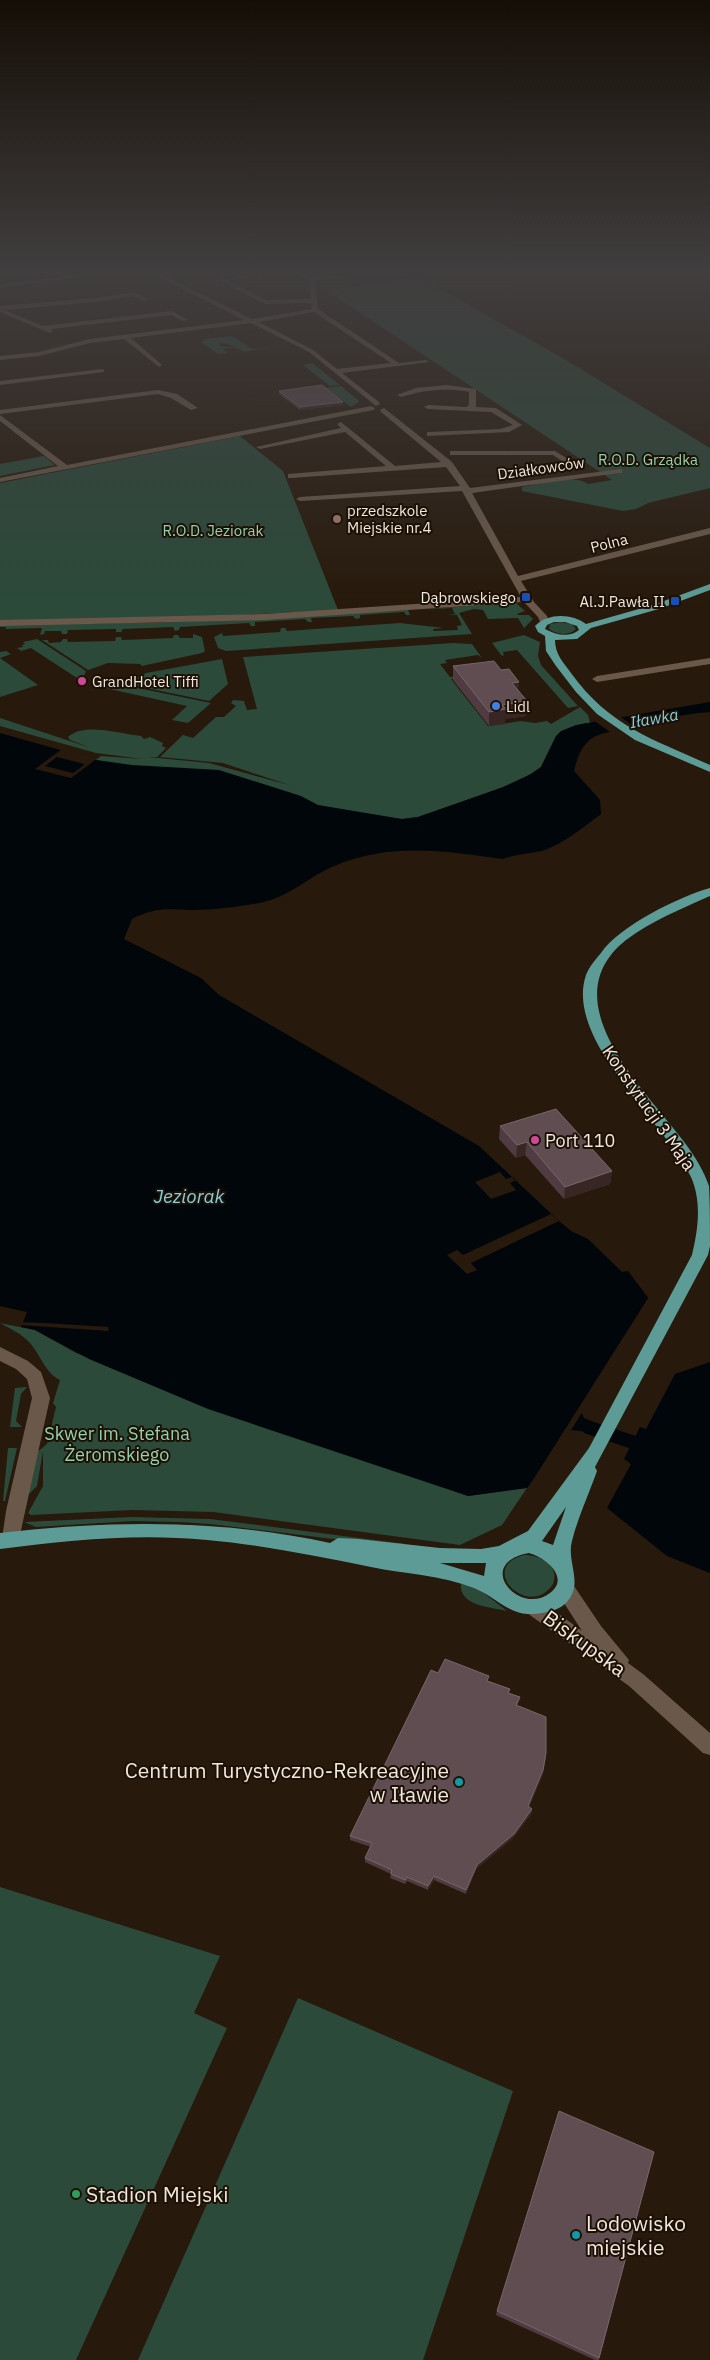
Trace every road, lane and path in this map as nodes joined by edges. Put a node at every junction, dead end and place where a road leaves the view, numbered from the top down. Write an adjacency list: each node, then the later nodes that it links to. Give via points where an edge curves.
1 (352, 384): 3 (street)
2 (401, 395): 6 (street, via 427,388 465,389 474,394 473,406)
3 (377, 407): 8 (street); 14 (street)
4 (428, 407): 6 (street)
5 (194, 408): 7 (street, via 174,396 158,392)
6 (469, 408): 11 (street, via 497,411 518,425 500,431)
7 (0, 412)
8 (330, 415): 10 (street); 16 (street)
9 (0, 417): 16 (street, via 61,465)
10 (347, 429): 12 (street); 17 (street)
11 (430, 434)
12 (260, 447)
13 (453, 453): 15 (street, via 554,453)
14 (449, 464): 17 (street); 21 (street)
15 (574, 465)
16 (68, 467): 20 (street)
17 (393, 468): 19 (street)
18 (618, 471): 21 (street, Działkowców)
19 (291, 476)
20 (0, 480)
21 (467, 490): 22 (street, Działkowców); 24 (street)
22 (300, 499)
23 (710, 531): 24 (street, Polna)
24 (515, 579): 26 (street)
25 (710, 587): 27 (main road)
26 (528, 600): 28 (street); 29 (street); 31 (street, via 348,613)
27 (626, 615): 30 (main road); 32 (main road)
28 (563, 619): 29 (main road); 30 (main road)
29 (544, 622): 33 (main road, via 540,628)
30 (576, 622): 32 (main road)
31 (0, 623)
32 (584, 630): 34 (main road)
33 (549, 635): 34 (main road); 35 (main road, via 552,652)
34 (568, 637): 35 (main road, via 561,642)
35 (557, 658): 38 (main road, via 581,693 601,713 628,732)
36 (710, 660): 37 (street)
37 (597, 679)
38 (710, 768)
39 (710, 892): 41 (main road, Konstytucji 3 Maja, via 624,936 602,958 592,981 589,1004 597,1031 610,1054 686,1155 698,1177 706,1211 700,1255)
40 (0, 1353): 42 (street, via 35,1376 41,1398)
41 (595, 1453): 43 (main road, Konstytucji 3 Maja, via 535,1536); 46 (main road, Konstytucji 3 Maja, via 562,1545)
42 (6, 1540): 44 (main road, via 86,1532 162,1530 234,1535)
43 (521, 1545): 45 (main road); 46 (main road, via 545,1549)
44 (314, 1547): 45 (main road, via 374,1548 460,1558); 48 (main road, via 457,1575 480,1581)
45 (501, 1554): 48 (main road, via 492,1572)
46 (562, 1563): 47 (main road, via 567,1576)
47 (564, 1589): 49 (main road, via 556,1599); 50 (street, Biskupska, via 594,1632)
48 (498, 1591): 49 (main road, via 517,1604)
49 (534, 1607): 50 (street, Biskupska)
50 (636, 1680): 51 (street, Biskupska)
51 (710, 1746)

